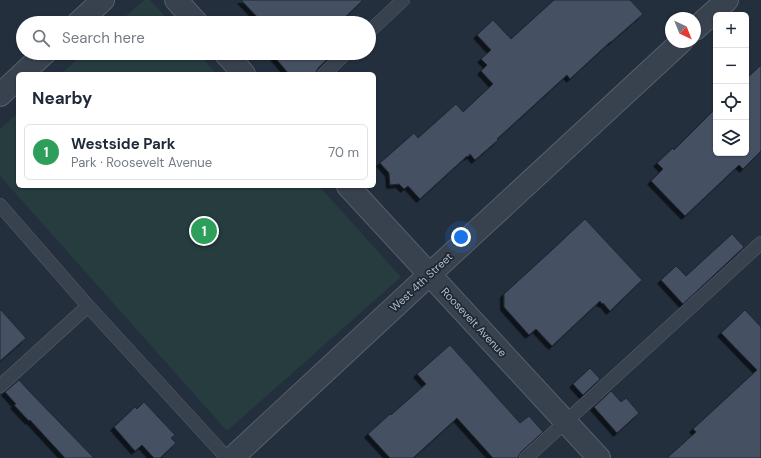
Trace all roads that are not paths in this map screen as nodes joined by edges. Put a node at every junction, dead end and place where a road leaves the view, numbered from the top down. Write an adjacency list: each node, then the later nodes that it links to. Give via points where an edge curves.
1 (103, 0): 5 (street)
2 (176, 0): 6 (street)
3 (403, 0): 8 (lane)
4 (727, 0): 7 (street)
5 (86, 16)
6 (191, 16)
7 (701, 24)
8 (376, 25)
9 (675, 48): 21 (street, West 4th Street)
10 (37, 60): 13 (street)
11 (231, 60): 14 (street)
12 (339, 60): 15 (lane)
13 (24, 72)
14 (242, 72)
15 (326, 72)
16 (16, 80): 17 (street)
17 (0, 95)
18 (350, 188): 21 (street, Roosevelt Avenue)
19 (0, 205): 22 (lane)
20 (761, 243): 24 (lane)
21 (430, 274): 24 (street, Roosevelt Avenue); 26 (street, West 4th Street)
22 (88, 306): 23 (lane); 25 (lane)
23 (0, 386)
24 (565, 422): 27 (lane); 28 (street, Roosevelt Avenue)
25 (227, 458)
26 (232, 458)
27 (526, 458)
28 (599, 458)

